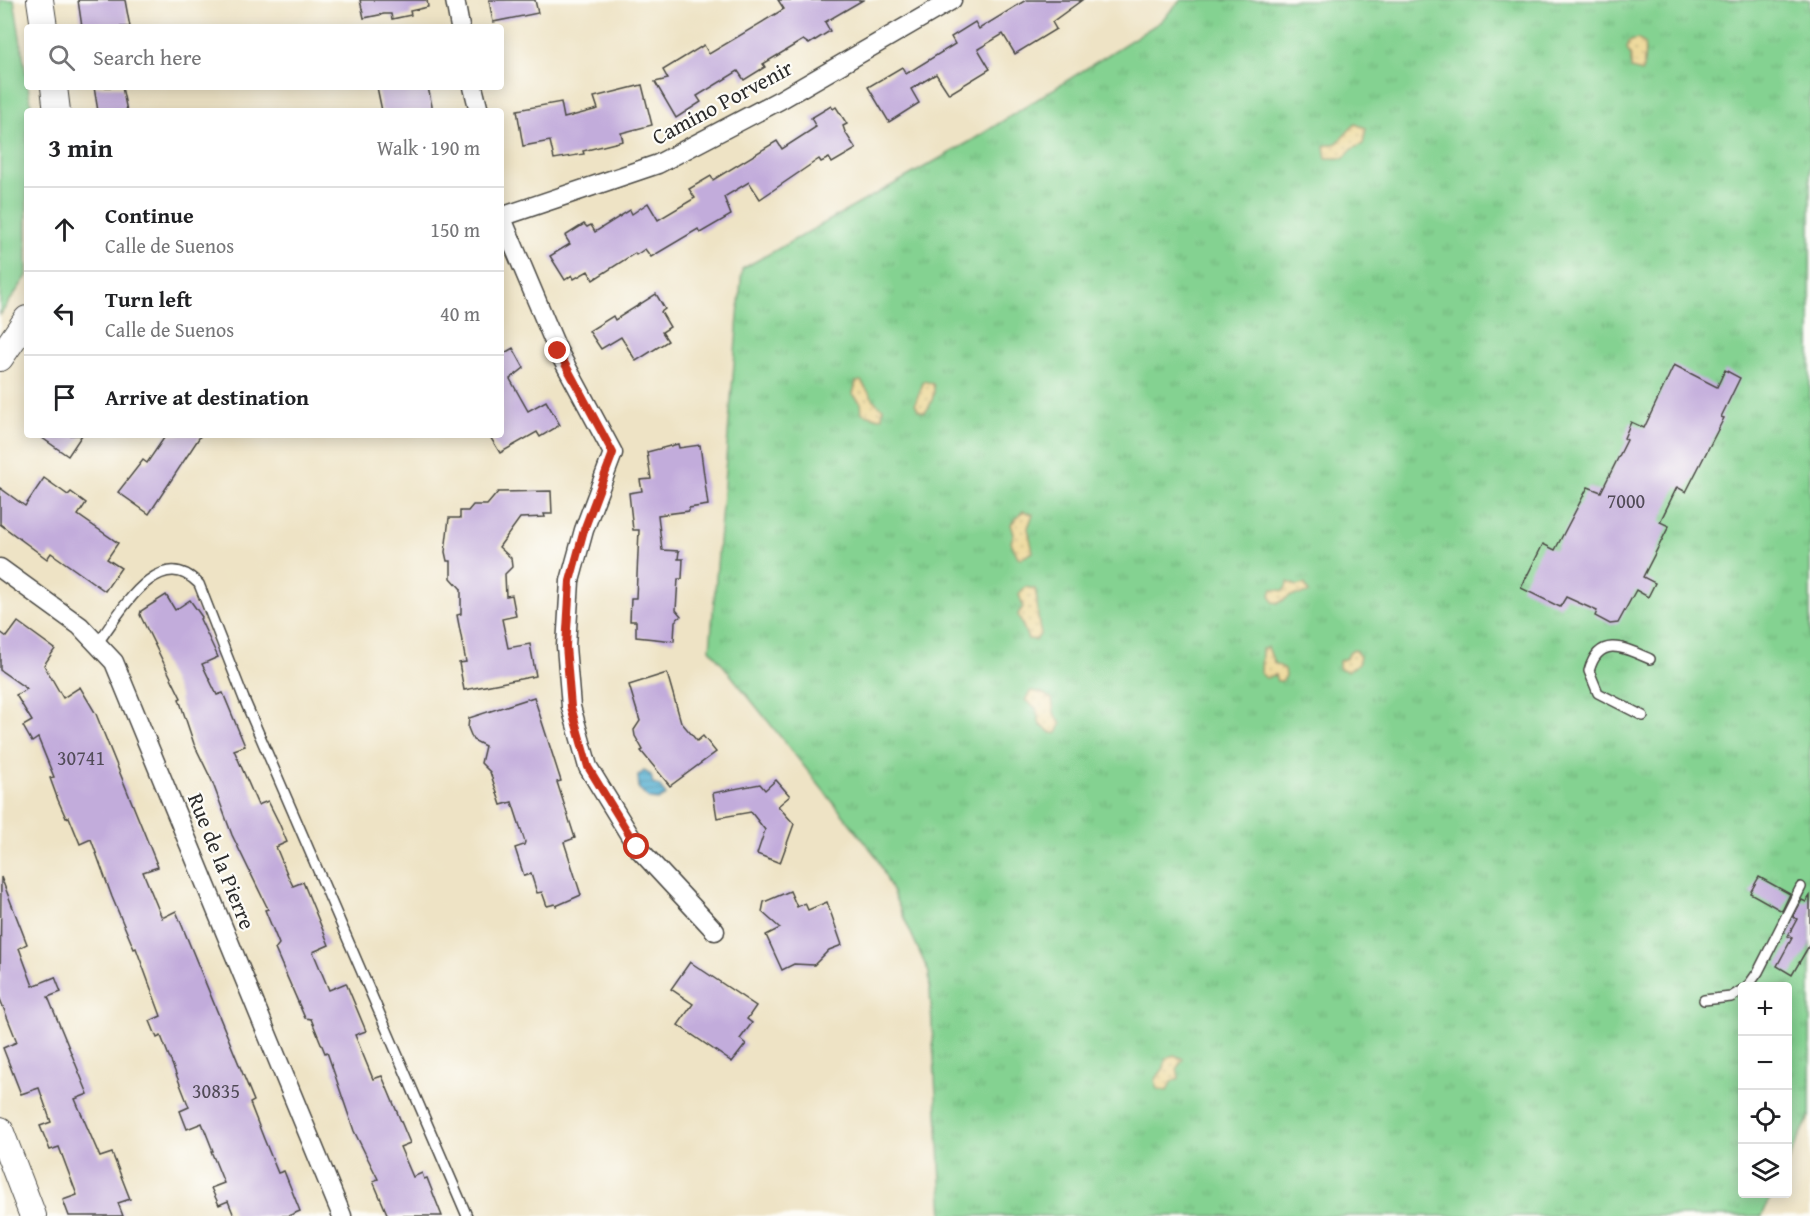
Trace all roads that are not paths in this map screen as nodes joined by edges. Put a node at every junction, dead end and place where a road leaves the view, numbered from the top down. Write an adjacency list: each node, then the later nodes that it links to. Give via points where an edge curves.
1 (40, 0): 4 (street)
2 (455, 0): 5 (street)
3 (952, 0): 10 (street, Camino Porvenir, via 780,100 658,164)
4 (44, 24)
5 (459, 24)
6 (54, 90): 8 (street)
7 (474, 90): 9 (street)
8 (57, 108)
9 (477, 108)
10 (504, 215)
11 (504, 223): 19 (street, via 558,351 613,453 570,581 566,646 571,707 588,767 637,847)
12 (24, 323): 13 (street)
13 (0, 358)
14 (0, 568): 15 (street, Rue de la Pierre, via 80,626)
15 (97, 644): 25 (street, Rue de la Pierre, via 114,662); 26 (lane, via 138,591 161,572 189,574 199,584 244,699)
16 (1650, 659): 17 (lane, via 1622,647 1608,647 1598,653 1589,671 1598,693)
17 (1643, 716)
18 (1801, 887): 20 (lane)
19 (715, 931)
20 (1751, 982)
21 (1738, 993): 22 (lane, via 1731,998)
22 (1704, 1000)
23 (0, 1130): 24 (street)
24 (33, 1216)
25 (342, 1216)
26 (467, 1216)

